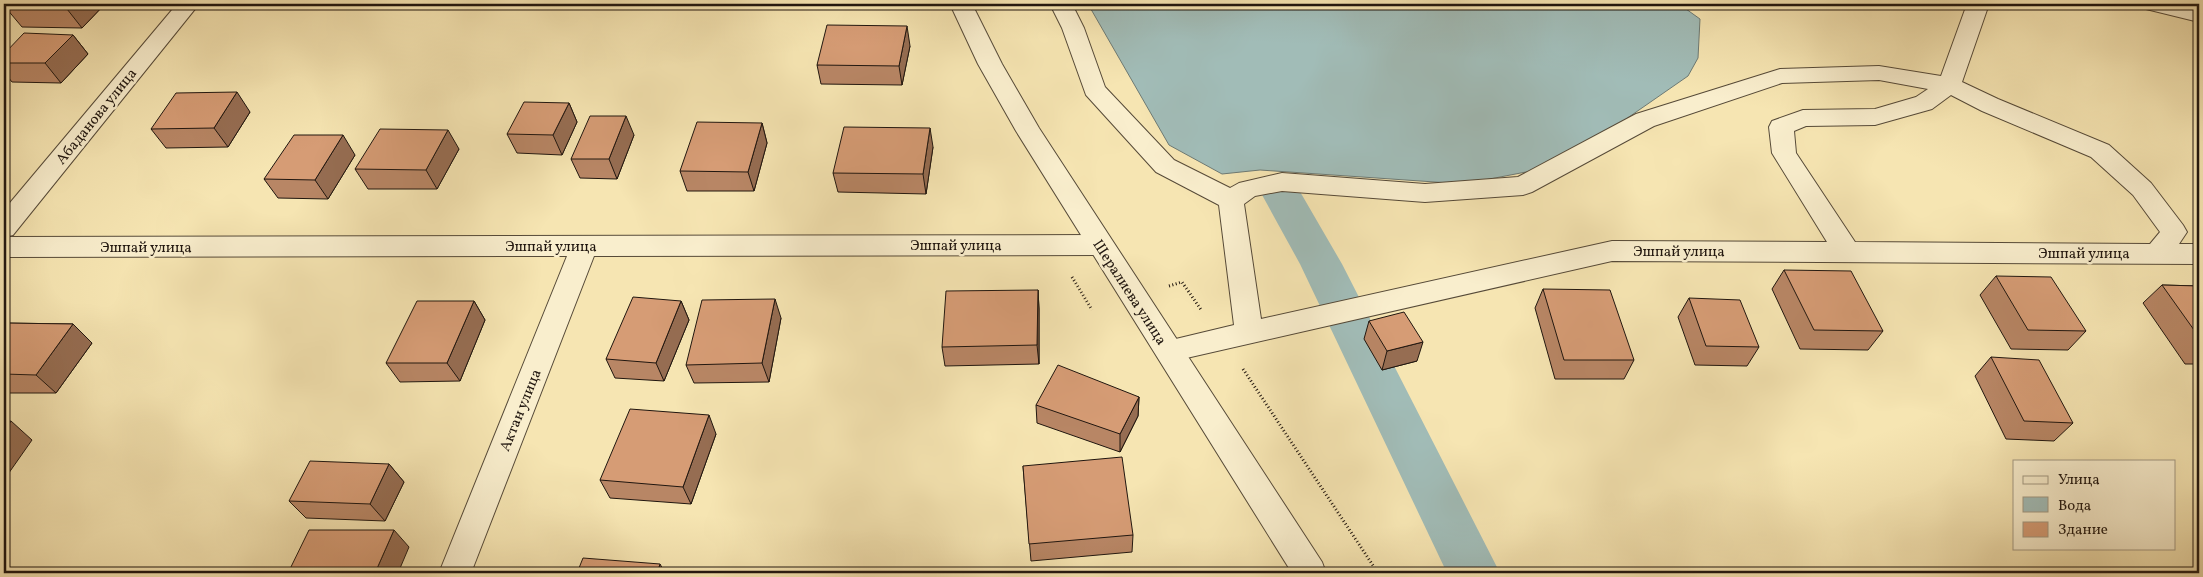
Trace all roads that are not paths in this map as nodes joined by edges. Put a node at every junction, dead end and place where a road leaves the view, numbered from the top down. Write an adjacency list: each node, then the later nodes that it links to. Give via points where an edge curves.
1 (188, 4): 9 (street, Абаданова улица)
2 (961, 4): 10 (street, Шералиева улица, via 1028,131)
3 (1061, 4): 8 (street, via 1073,28 1094,90 1165,166)
4 (1978, 4): 7 (street)
5 (2154, 4): 6 (street)
6 (2199, 15)
7 (1949, 85): 8 (street, via 1879,73 1780,76 1645,120 1523,186 1426,193 1282,182 1248,189); 13 (street, via 1924,103 1875,117 1803,118 1781,126 1784,153); 14 (street, via 2100,151 2142,189 2174,232)
8 (1231, 200): 16 (street)
9 (4, 228)
10 (1099, 245): 11 (street, Эшпай улица); 17 (street, Шералиева улица)
11 (584, 246): 12 (street, Эшпай улица); 18 (street, Актан улица)
12 (4, 247)
13 (1847, 252): 14 (street, Эшпай улица); 16 (street, Эшпай улица, via 1612,251)
14 (2158, 253): 15 (street, Эшпай улица)
15 (2199, 254)
16 (1248, 333): 17 (street, Эшпай улица)
17 (1169, 351): 19 (street, Шералиева улица)
18 (455, 573)
19 (1310, 573)

